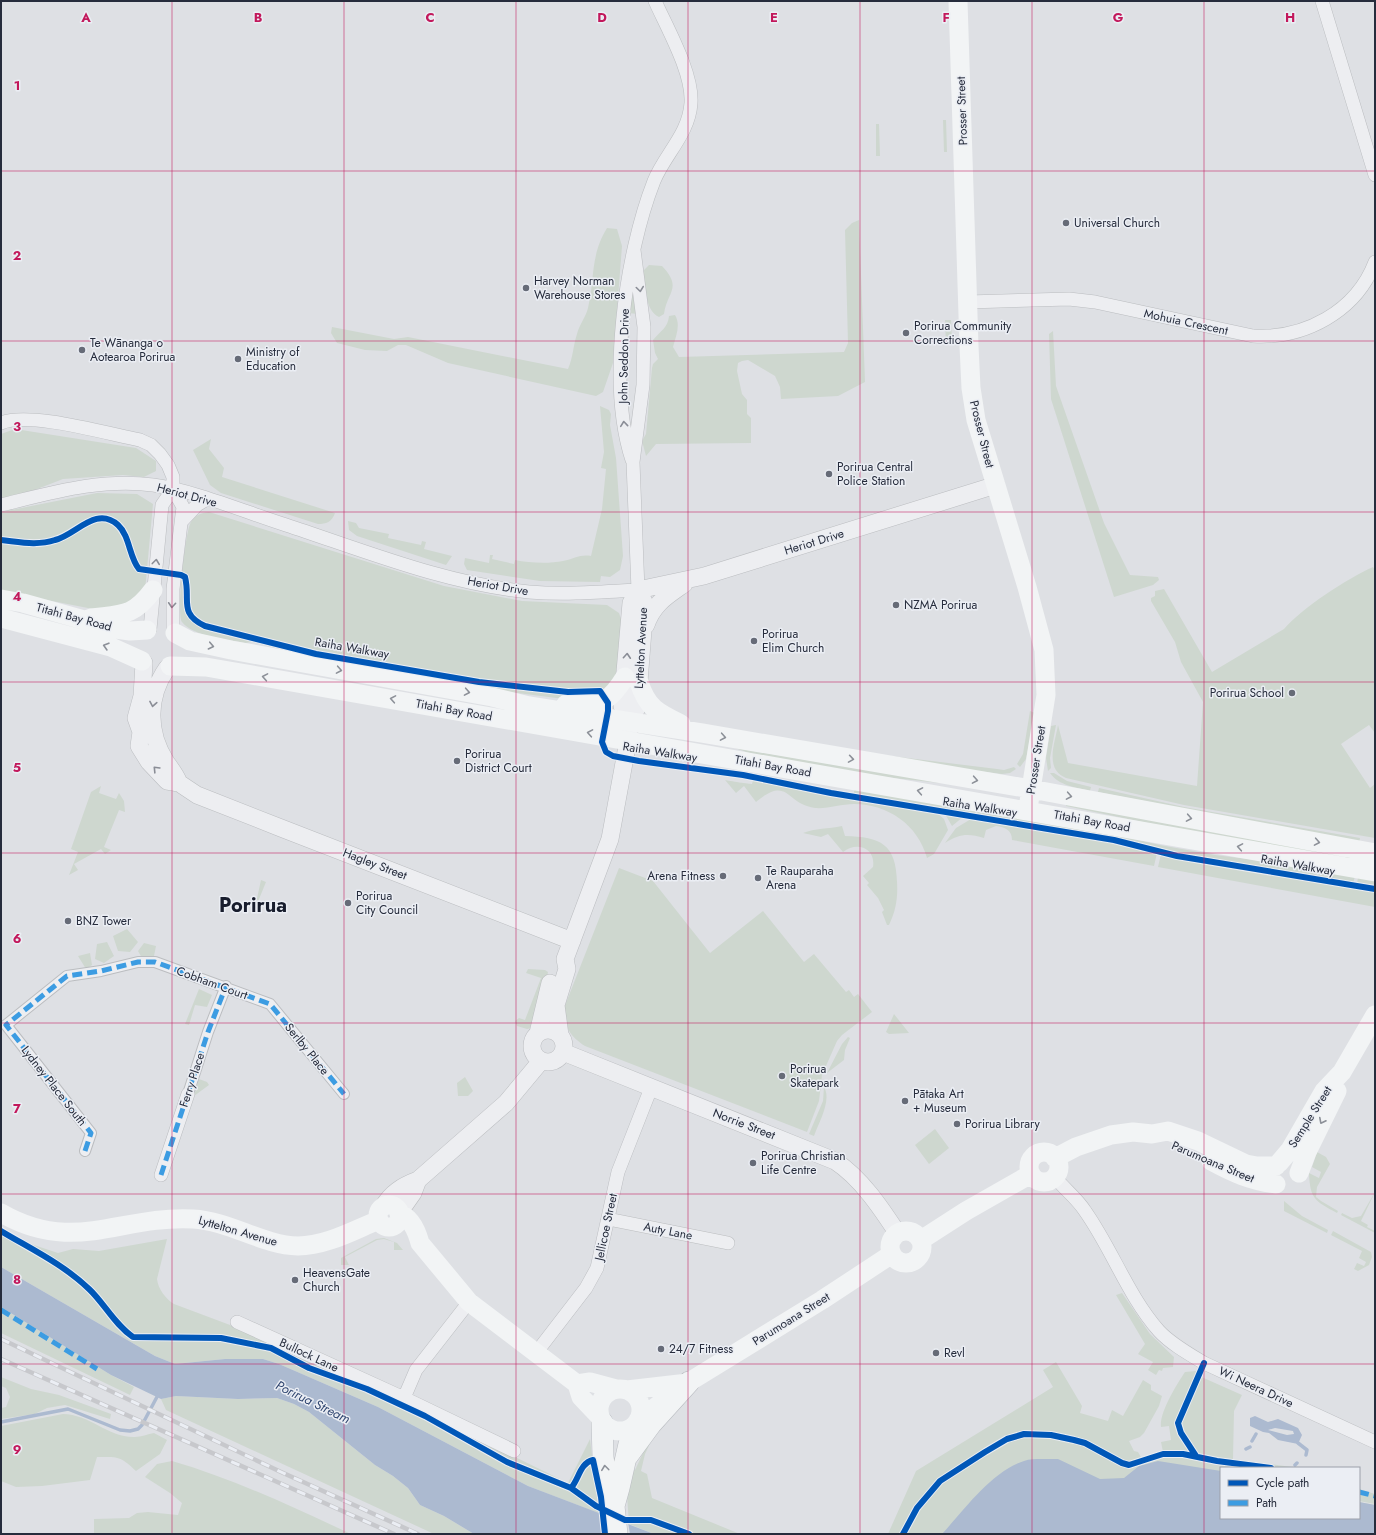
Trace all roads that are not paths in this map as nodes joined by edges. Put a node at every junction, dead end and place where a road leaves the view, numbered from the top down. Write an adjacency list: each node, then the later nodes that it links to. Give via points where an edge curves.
1 (655, 1): 5 (street, John Seddon Drive, via 686,70 691,102 682,134 655,178 645,204)
2 (958, 1): 7 (main road, Prosser Street)
3 (1322, 1): 4 (street)
4 (1375, 175)
5 (634, 250): 9 (street, John Seddon Drive, one-way to 9, via 644,328 643,385); 9 (street, John Seddon Drive, one-way to 5, via 626,441 621,382 624,310)
6 (1375, 262): 7 (street, Mohuia Crescent, via 1368,278 1336,313 1312,327 1269,337 1253,336 1095,302 1069,299)
7 (968, 302): 10 (main road, Prosser Street, via 973,403)
8 (1, 423): 11 (street, via 19,419 53,423 140,440 151,445 168,465 173,477)
9 (633, 462): 17 (street, John Seddon Drive)
10 (996, 486): 15 (street, Heriot Drive); 32 (main road, Prosser Street, via 1044,650 1046,696)
11 (173, 490): 12 (street, Heriot Drive); 13 (street, Heriot Drive, via 153,485 96,485 60,490); 14 (street, via 182,507); 16 (street, one-way to 11, via 162,505)
12 (207, 499): 14 (street, via 197,505); 17 (street, Heriot Drive, via 410,566 478,584 530,592)
13 (1, 505)
14 (182, 521): 23 (street, one-way to 23, via 173,589)
15 (689, 580): 17 (street, Heriot Drive); 22 (street, via 660,601)
16 (153, 590): 20 (main road, via 139,606 128,613); 21 (street)
17 (638, 590): 22 (street, Lyttelton Avenue, via 645,604); 26 (street, Lyttelton Avenue, one-way to 17, via 630,603)
18 (1, 599): 20 (main road, Titahi Bay Road)
19 (1, 618): 24 (main road, Titahi Bay Road, one-way to 19, via 111,647)
20 (82, 619): 21 (main road, Titahi Bay Road, via 130,631)
21 (149, 630): 23 (main road, via 159,626); 24 (main road, via 139,642 138,650)
22 (643, 631): 26 (street, Lyttelton Avenue)
23 (174, 632): 25 (main road, via 181,644 180,653); 27 (main road, Titahi Bay Road, one-way to 27, via 190,641 231,650 492,697)
24 (143, 662): 25 (main road, via 155,669); 29 (street)
25 (169, 667): 29 (street, Hagley Street, one-way to 29, via 160,679); 31 (main road, Titahi Bay Road, one-way to 25, via 206,666)
26 (632, 680): 27 (main road, via 606,700 595,704); 28 (street, Lyttelton Avenue, via 622,706); 30 (main road, via 656,711)
27 (529, 706): 28 (main road, Titahi Bay Road)
28 (630, 722): 30 (main road, Titahi Bay Road); 31 (street, Lyttelton Avenue)
29 (142, 732): 36 (street, Hagley Street, via 175,772 179,783 198,794)
30 (702, 733): 32 (main road, Titahi Bay Road, one-way to 32)
31 (628, 741): 33 (main road, Titahi Bay Road, one-way to 31); 36 (street, Lyttelton Avenue, via 610,839)
32 (1031, 789): 33 (main road, Prosser Street); 34 (main road, Titahi Bay Road, one-way to 34)
33 (1028, 810): 35 (main road, Titahi Bay Road, one-way to 33)
34 (1375, 853)
35 (1375, 872)
36 (572, 941): 37 (street, Lyttelton Avenue)
37 (565, 959): 42 (street, Lyttelton Avenue, via 554,971); 43 (street, Lyttelton Avenue, via 567,969 556,1005)
38 (226, 986): 39 (street, Cobham Court); 41 (street, Cobham Court, via 155,962 138,962 67,976); 48 (street, Ferry Place)
39 (270, 1004): 49 (street, Serlby Place)
40 (1375, 1015): 46 (main road, Semple Street)
41 (6, 1025): 50 (street, Lydney Place South, via 91,1133)
42 (538, 1033): 43 (street, via 552,1030); 45 (street, via 532,1048 535,1056)
43 (560, 1034): 44 (street, via 564,1043)
44 (563, 1052): 45 (street, via 554,1061); 47 (street, Norrie Street)
45 (541, 1060): 58 (street, via 506,1103 418,1180 404,1185 390,1196)
46 (1342, 1072): 52 (main road, Semple Street, via 1324,1091); 53 (main road, Semple Street, one-way to 53, via 1335,1096 1306,1152)
47 (651, 1088): 59 (street, Jellicoe Street, via 623,1157); 60 (street, Norrie Street, via 835,1161 850,1172)
48 (188, 1094): 55 (street, Ferry Place)
49 (344, 1094)
50 (85, 1151)
51 (1055, 1158): 52 (main road, Parumoana Street, via 1076,1147 1111,1135 1168,1131 1198,1141 1246,1164); 54 (main road, via 1045,1152 1035,1155 1029,1163); 56 (main road, via 1058,1166)
52 (1277, 1171): 53 (main road, Parumoana Street, via 1291,1163)
53 (1299, 1173)
54 (1031, 1174): 56 (main road, via 1042,1182); 61 (main road)
55 (161, 1175)
56 (1055, 1177): 73 (street, Wi Neera Drive, via 1086,1212 1140,1306 1160,1331 1204,1363)
57 (1, 1213): 58 (main road, Lyttelton Avenue, via 16,1222 62,1233 81,1233 192,1219 210,1221 267,1240 298,1246 326,1240)
58 (390, 1216): 64 (main road, via 410,1241 420,1243)
59 (608, 1219): 62 (street, Auty Lane); 66 (street, Jellicoe Street, via 594,1276)
60 (898, 1234): 61 (main road, via 904,1231 912,1232); 63 (main road, via 891,1243)
61 (921, 1240): 63 (main road, via 921,1252 913,1261 902,1262)
62 (728, 1243)
63 (892, 1254): 67 (main road, Parumoana Street)
64 (469, 1302): 66 (main road); 70 (street, via 416,1370)
65 (237, 1322): 70 (street, Bullock Lane)
66 (536, 1353): 68 (main road)
67 (689, 1382): 69 (main road, Parumoana Street); 72 (main road, Parumoana Street); 75 (main road, via 651,1424)
68 (577, 1384): 69 (main road, Parumoana Street, via 590,1382); 71 (main road, via 581,1397)
69 (621, 1390): 71 (main road, via 606,1395 601,1401); 72 (main road, via 634,1395 640,1403 641,1412)
70 (404, 1398): 74 (street, Bullock Lane)
71 (601, 1419): 72 (main road, via 611,1430 619,1432 630,1429); 76 (main road, one-way to 71, via 607,1487)
72 (637, 1422): 75 (main road)
73 (1375, 1442)
74 (514, 1451)
75 (626, 1458): 76 (main road)
76 (614, 1506): 77 (main road)
77 (617, 1534)

